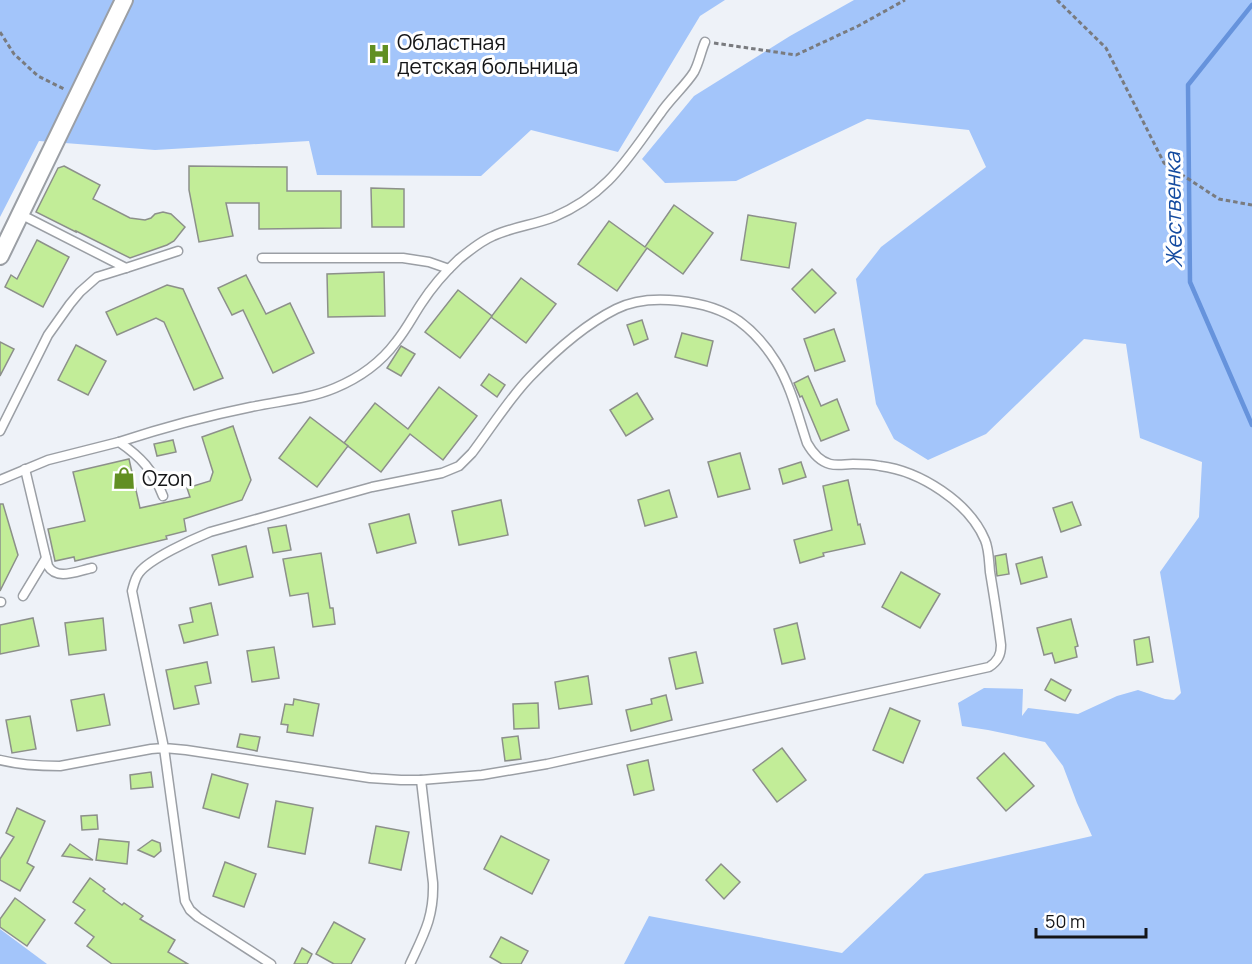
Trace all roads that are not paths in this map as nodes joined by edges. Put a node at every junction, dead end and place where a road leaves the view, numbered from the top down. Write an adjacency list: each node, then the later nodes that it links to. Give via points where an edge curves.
1 (124, 0): 3 (street)
2 (705, 42): 8 (lane, via 694,72 601,189 553,217 494,235)
3 (20, 214): 5 (street); 7 (lane)
4 (178, 251): 7 (lane)
5 (0, 256)
6 (262, 258): 8 (lane, via 403,258)
7 (126, 268): 9 (lane, via 97,277 70,304 48,335)
8 (449, 269): 10 (lane, via 396,342 357,378 309,397 192,420)
9 (0, 431)
10 (119, 442): 11 (lane); 13 (lane, via 144,462)
11 (25, 469): 12 (lane); 14 (lane)
12 (0, 480)
13 (163, 496)
14 (46, 558): 15 (lane, via 55,574); 16 (lane)
15 (92, 568)
16 (23, 596)
17 (164, 748): 18 (lane, via 60,766); 19 (lane, via 370,778); 19 (lane, via 132,591 146,565 210,532 459,466 520,388 554,354 598,320 635,302 690,302 739,321 756,335 776,362 807,443 818,458 828,464 880,466 923,479 951,497 986,541 1001,645 1001,654 989,667 514,771); 20 (lane, via 185,901 198,917)
18 (0, 760)
19 (421, 780): 21 (lane, via 434,898 430,919)
20 (271, 964)
21 (410, 964)

